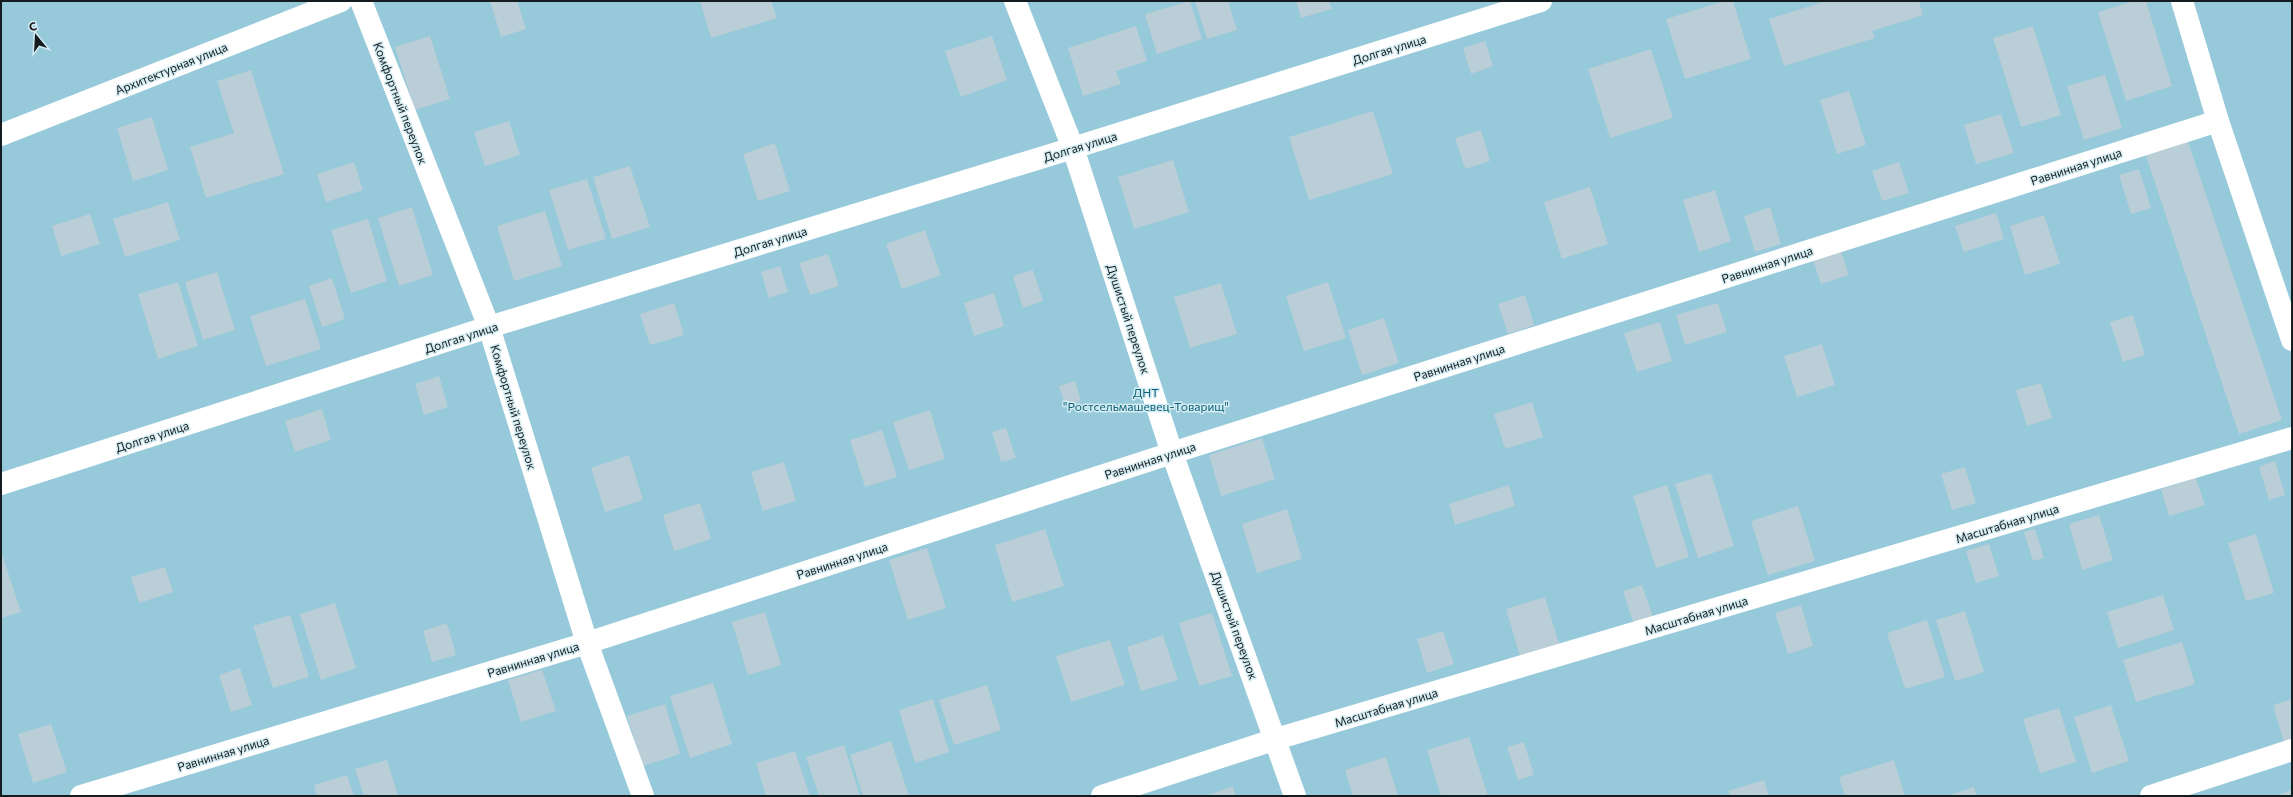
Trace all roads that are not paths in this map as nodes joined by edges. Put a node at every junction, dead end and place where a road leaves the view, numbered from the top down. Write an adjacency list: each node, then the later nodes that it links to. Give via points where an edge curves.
1 (341, 1): 7 (lane, Архитектурная улица)
2 (361, 1): 9 (lane, Комфортный переулок)
3 (1015, 1): 8 (lane, Душистый переулок)
4 (1540, 1): 8 (lane, Долгая улица)
5 (2182, 1): 6 (lane)
6 (2218, 121): 10 (lane); 12 (lane, Равнинная улица)
7 (1, 135)
8 (1073, 148): 9 (lane, Долгая улица); 12 (lane, Душистый переулок)
9 (490, 328): 13 (lane, Долгая улица); 14 (lane, Комфортный переулок)
10 (2292, 340)
11 (2292, 438): 15 (lane, Масштабная улица)
12 (1172, 453): 14 (lane, Равнинная улица); 15 (lane, Душистый переулок)
13 (1, 484)
14 (587, 643): 17 (lane, Равнинная улица); 18 (lane, Комфортный переулок)
15 (1276, 740): 19 (lane, Масштабная улица); 20 (lane, Душистый переулок)
16 (2292, 750): 21 (lane)
17 (81, 796)
18 (643, 796)
19 (1102, 796)
20 (1295, 796)
21 (2151, 796)

